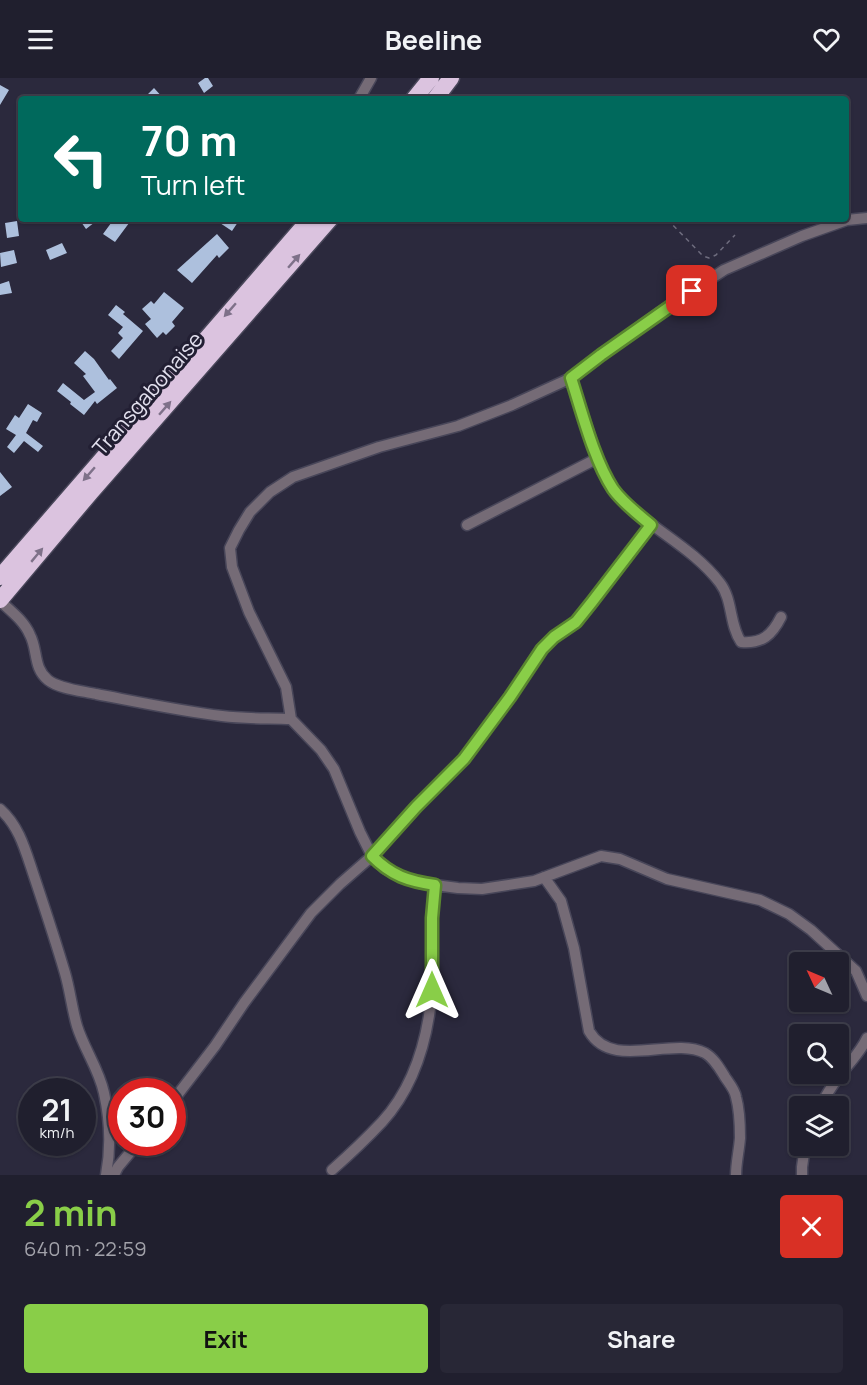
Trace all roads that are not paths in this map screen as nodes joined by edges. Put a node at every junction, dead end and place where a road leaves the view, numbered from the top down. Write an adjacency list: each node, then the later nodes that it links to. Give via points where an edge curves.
1 (371, 78): 4 (street)
2 (430, 78): 5 (highway)
3 (451, 78): 6 (highway)
4 (361, 96)
5 (416, 96)
6 (437, 96)
7 (867, 218): 8 (street)
8 (849, 220)
9 (307, 222): 16 (highway, Transgabonaise, one-way to 16)
10 (327, 222): 17 (highway, Transgabonaise, one-way to 10)
11 (842, 222): 12 (street, via 724,270)
12 (571, 378): 13 (street); 19 (street, via 459,426 379,447 293,477 250,512 230,549 232,567 286,687)
13 (598, 458): 14 (street); 15 (street, via 614,491)
14 (467, 525)
15 (651, 525): 18 (street, via 697,559 720,583 741,642 768,636); 21 (street, via 576,622 542,649 464,759)
16 (2, 569)
17 (0, 600): 19 (street, via 30,634 36,663 49,681 160,707 225,716)
18 (781, 617)
19 (291, 719): 21 (street, via 334,769)
20 (0, 809): 31 (street, via 18,831 65,974 78,1030 104,1093 110,1146)
21 (372, 856): 23 (street, via 401,877); 26 (street, via 311,913)
22 (544, 877): 23 (street, via 482,889); 24 (street, via 601,856 620,859 667,879 760,900 811,930 855,971); 33 (street, via 561,901 594,1040 619,1050 682,1048 705,1053 713,1060 736,1095 740,1137)
23 (435, 885): 30 (street, via 432,990 416,1067 383,1121)
24 (867, 996)
25 (867, 1038): 27 (street)
26 (186, 1084)
27 (826, 1096)
28 (127, 1156): 32 (street)
29 (803, 1156): 34 (street)
30 (332, 1170)
31 (106, 1175)
32 (114, 1175)
33 (736, 1175)
34 (802, 1175)

